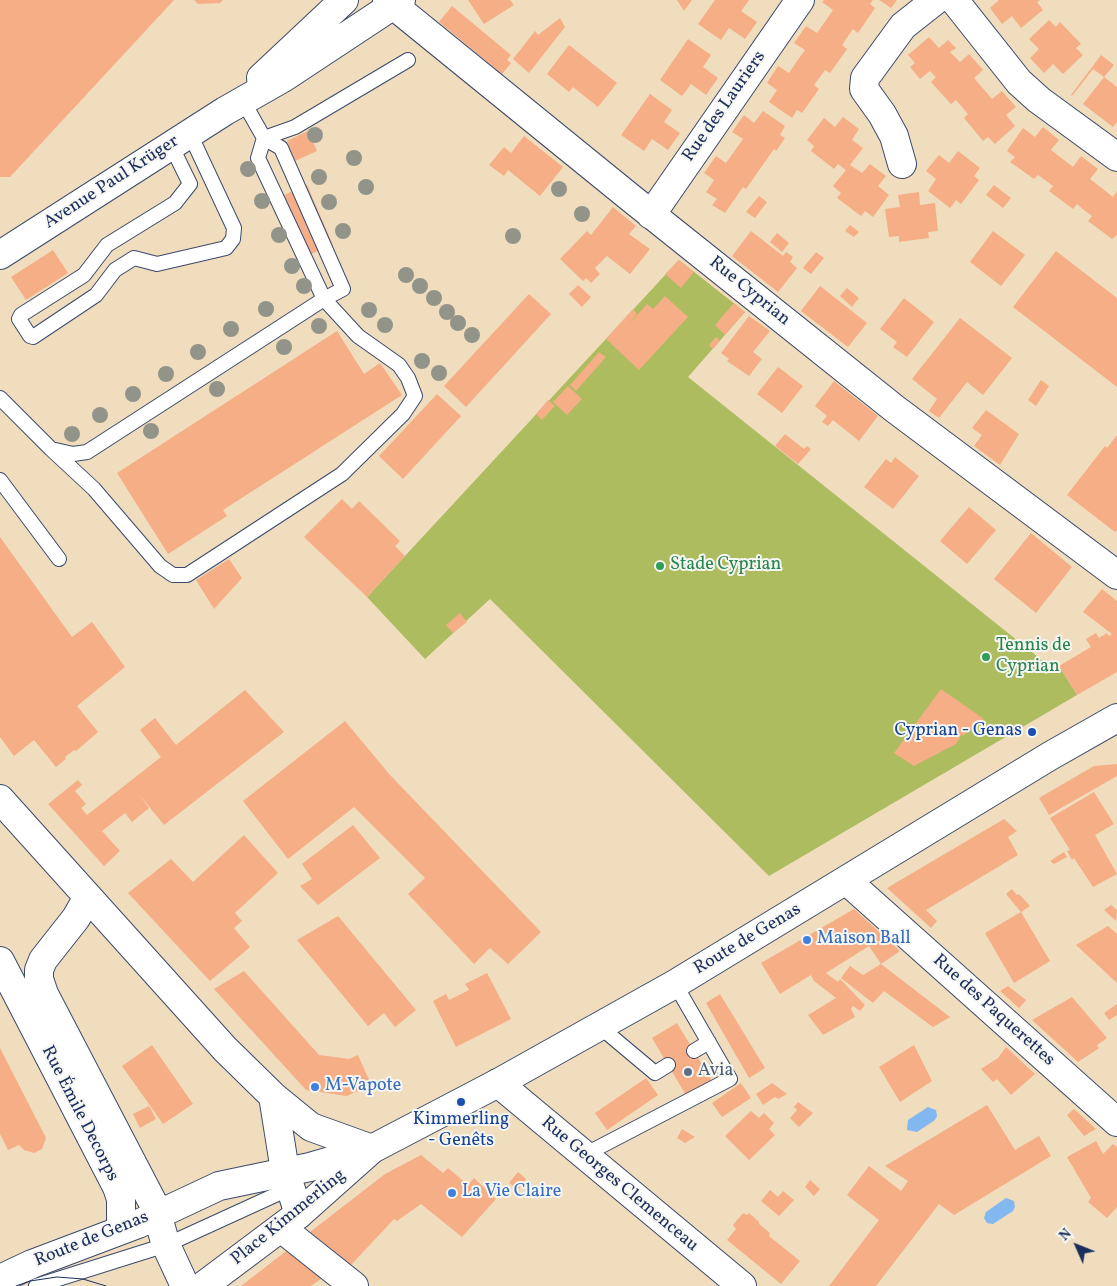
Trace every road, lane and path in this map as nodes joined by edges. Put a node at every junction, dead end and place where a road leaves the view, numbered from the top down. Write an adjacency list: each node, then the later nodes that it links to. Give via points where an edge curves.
1 (344, 0): 7 (street, Avenue Paul Krüger)
2 (800, 0): 12 (street, Rue des Lauriers)
3 (936, 0): 11 (street, via 903,26 865,78 864,89 894,136)
4 (954, 0): 10 (street, via 1019,82)
5 (394, 2): 7 (street, Avenue Paul Krüger, via 283,78); 12 (street, Rue Cyprian)
6 (408, 60): 8 (lane, via 295,127)
7 (234, 106): 8 (lane); 9 (street, Avenue Paul Krüger)
8 (264, 138): 14 (lane, via 258,158); 14 (lane, via 280,148 343,289)
9 (180, 139): 9 (lane, via 190,184 175,203 107,245 84,275 21,315 19,319 30,336 96,295 115,270 134,258 157,264 226,248 233,240 234,228); 13 (street, Avenue Paul Krüger)
10 (1117, 157)
11 (902, 164)
12 (651, 214): 19 (street, Rue Cyprian, via 895,409)
13 (0, 254)
14 (324, 299): 16 (lane, via 87,452 73,454); 16 (lane, via 358,336 399,365 415,396 403,414 342,474 187,575 173,575 160,566 94,489)
15 (0, 398): 16 (lane)
16 (51, 448)
17 (0, 480): 18 (lane)
18 (59, 559)
19 (1117, 575)
20 (1112, 727): 22 (street, Route de Genas)
21 (0, 799): 23 (street)
22 (847, 881): 27 (street, Route de Genas); 35 (street, Rue des Paquerettes)
23 (88, 897): 24 (street); 25 (street, Rue Émile Decorps)
24 (108, 918): 25 (street, via 90,923); 34 (street, via 225,1049)
25 (48, 954): 28 (street, Rue Émile Decorps, via 39,970)
26 (0, 960): 28 (street, Rue Émile Decorps)
27 (675, 984): 29 (street, Route de Genas); 30 (lane)
28 (33, 998): 39 (street, Rue Émile Decorps, via 149,1195); 41 (street, Rue Émile Decorps, via 117,1187 122,1210)
29 (599, 1026): 32 (lane, via 655,1073); 33 (street, Route de Genas)
30 (708, 1042): 31 (lane); 37 (lane, via 730,1079)
31 (694, 1051)
32 (668, 1065)
33 (498, 1083): 36 (street, Route de Genas); 37 (street, Rue Georges Clemenceau)
34 (273, 1096): 36 (street, via 311,1127); 38 (street)
35 (1117, 1122)
36 (372, 1149): 38 (street, Route de Genas, via 310,1167); 40 (street, Place Kimmerling)
37 (584, 1155): 48 (street, Rue Georges Clemenceau)
38 (288, 1179): 39 (street, Route de Genas, via 219,1186); 40 (street); 42 (lane, Route de Genas)
39 (157, 1214): 41 (street, Route de Genas); 42 (street, Route de Genas)
40 (290, 1221): 46 (street, Place Kimmerling); 47 (street)
41 (121, 1229): 43 (street, Route de Genas)
42 (166, 1245): 44 (lane, Route de Genas); 45 (street, Route de Genas)
43 (0, 1279)
44 (36, 1286)
45 (185, 1286)
46 (204, 1286)
47 (354, 1286)
48 (742, 1286)

